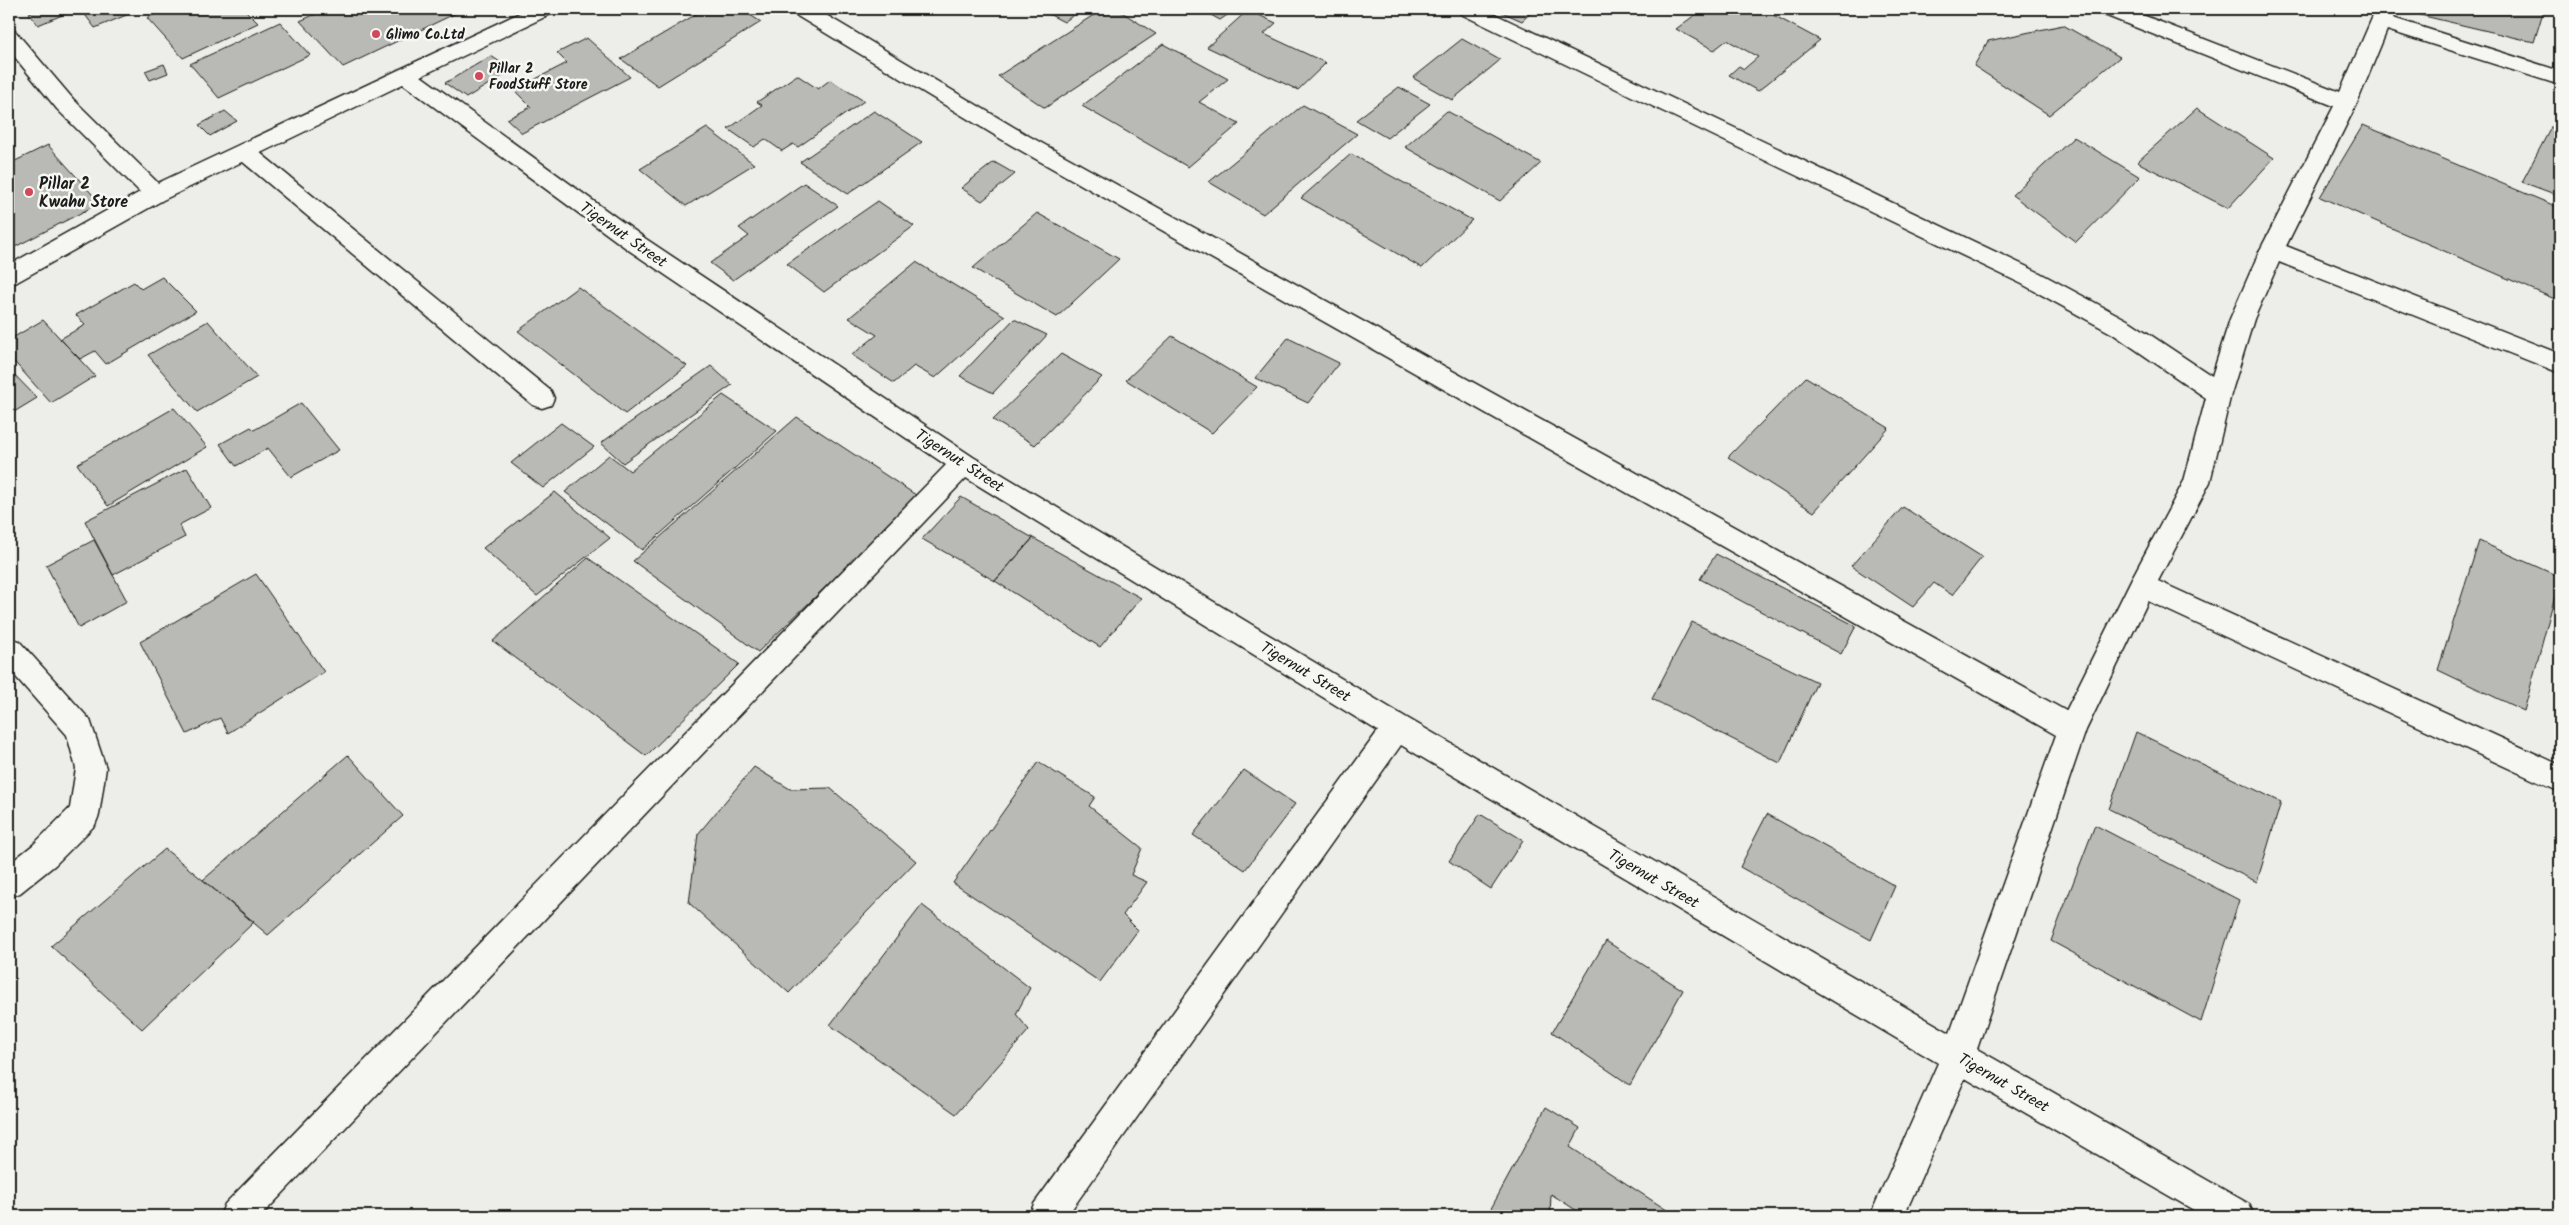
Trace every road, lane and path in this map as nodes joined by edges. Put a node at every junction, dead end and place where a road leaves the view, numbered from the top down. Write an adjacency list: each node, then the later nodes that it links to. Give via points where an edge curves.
1 (544, 9): 7 (street)
2 (801, 9): 21 (street, via 1019,140)
3 (1468, 9): 15 (street, via 2030,278 2122,328)
4 (2109, 9): 9 (street)
5 (2384, 15): 8 (street); 9 (street)
6 (9, 37): 11 (street, via 65,104)
7 (406, 76): 10 (street); 17 (street, Tigernut Street, via 638,245)
8 (2560, 78)
9 (2346, 102): 12 (street)
10 (245, 152): 11 (street); 16 (street)
11 (155, 194): 13 (street)
12 (2272, 250): 14 (street); 15 (street, via 2242,319)
13 (9, 276)
14 (2560, 364)
15 (2219, 394): 18 (street, via 2197,482)
16 (542, 398)
17 (964, 464): 20 (street, Tigernut Street); 25 (street)
18 (2142, 586): 21 (street); 22 (street)
19 (9, 650): 23 (street, via 80,729 90,768 84,815 44,855)
20 (1397, 727): 24 (street, Tigernut Street); 26 (street)
21 (2072, 729): 24 (street)
22 (2560, 779)
23 (9, 883)
24 (1958, 1056): 27 (street); 28 (street, Tigernut Street)
25 (237, 1216)
26 (1046, 1216)
27 (1887, 1216)
28 (2237, 1216)

